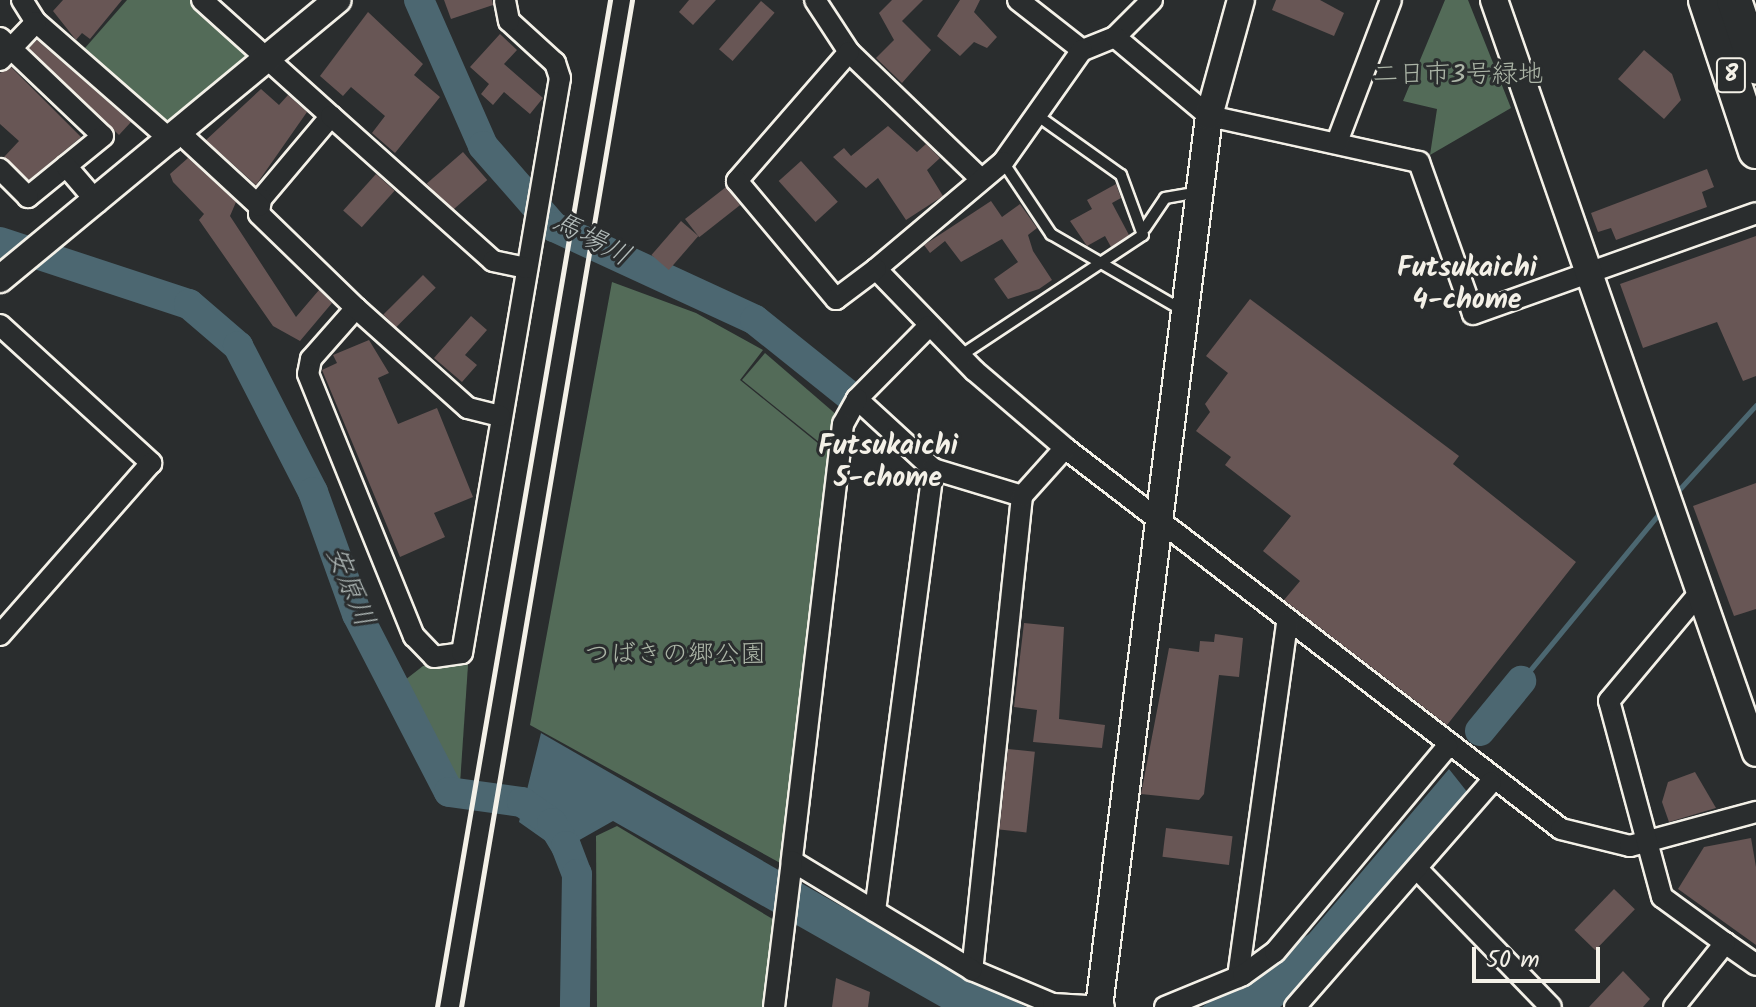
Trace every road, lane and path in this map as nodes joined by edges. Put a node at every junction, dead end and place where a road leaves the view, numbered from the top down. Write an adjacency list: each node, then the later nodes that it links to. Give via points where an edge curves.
1 (22, 0): 13 (street)
2 (202, 0): 18 (street)
3 (337, 0): 18 (street)
4 (505, 0): 36 (street, via 509,21 559,69)
5 (814, 0): 17 (street)
6 (1018, 0): 16 (street)
7 (1152, 0): 14 (street)
8 (1241, 0): 22 (street)
9 (1391, 0): 24 (street)
10 (1494, 0): 38 (street)
11 (1706, 0): 25 (highway, 8)
12 (1734, 0): 19 (highway, 8)
13 (36, 22): 15 (street); 23 (street)
14 (1115, 37): 16 (street); 22 (street)
15 (3, 49): 27 (street, via 103,136)
16 (1082, 50): 21 (street)
17 (849, 52): 29 (street); 37 (street, via 737,181 836,299)
18 (268, 60): 20 (street); 23 (street)
19 (1756, 66)
20 (331, 116): 32 (street); 36 (street, via 493,261)
21 (1038, 116): 26 (street); 34 (lane, via 1121,175)
22 (1209, 116): 24 (street); 30 (street)
23 (176, 138): 31 (street); 32 (street)
24 (1337, 142): 38 (street, via 1419,162 1473,314)
25 (1756, 151)
26 (1003, 162): 29 (street); 35 (lane, via 1051,234)
27 (66, 166): 28 (street, via 28,197); 31 (street)
28 (0, 169)
29 (980, 178): 37 (street)
30 (1200, 192): 34 (lane, via 1165,198); 41 (street)
31 (97, 202): 39 (street)
32 (259, 206): 40 (street, via 263,224)
33 (1756, 213): 38 (street)
34 (1143, 234): 35 (lane, via 1127,249)
35 (1091, 263): 41 (lane); 44 (lane)
36 (526, 268): 46 (street)
37 (876, 269): 43 (street)
38 (1588, 272): 51 (street)
39 (5, 275)
40 (356, 308): 46 (street, via 468,408); 46 (street, via 311,359 308,374 414,636 434,657 462,653)
41 (1186, 312): 50 (street)
42 (0, 325): 53 (street, via 151,463)
43 (929, 326): 44 (street); 45 (street)
44 (960, 356): 47 (street)
45 (857, 399): 48 (street); 59 (street, via 843,424)
46 (500, 416)
47 (1065, 448): 49 (street); 50 (street)
48 (933, 469): 49 (street); 61 (street)
49 (1022, 496): 64 (street)
50 (1160, 523): 52 (street); 68 (street)
51 (1700, 592): 55 (street); 58 (street, via 1609,701)
52 (1287, 622): 54 (street); 65 (street)
53 (0, 635)
54 (1450, 749): 56 (street); 65 (street, via 1328,897)
55 (1756, 753)
56 (1488, 780): 58 (street, via 1561,829 1630,846); 60 (street)
57 (1756, 812): 58 (street)
58 (1650, 840): 62 (street, via 1662,897)
59 (792, 861): 61 (street); 67 (street)
60 (1420, 872): 66 (street); 70 (street)
61 (875, 911): 64 (street)
62 (1725, 943): 63 (street); 71 (street)
63 (1756, 965)
64 (972, 970): 68 (street, via 1053,1004)
65 (1238, 977): 69 (street)
66 (1307, 1004)
67 (774, 1007)
68 (1101, 1007)
69 (1165, 1007)
70 (1551, 1007)
71 (1674, 1007)

